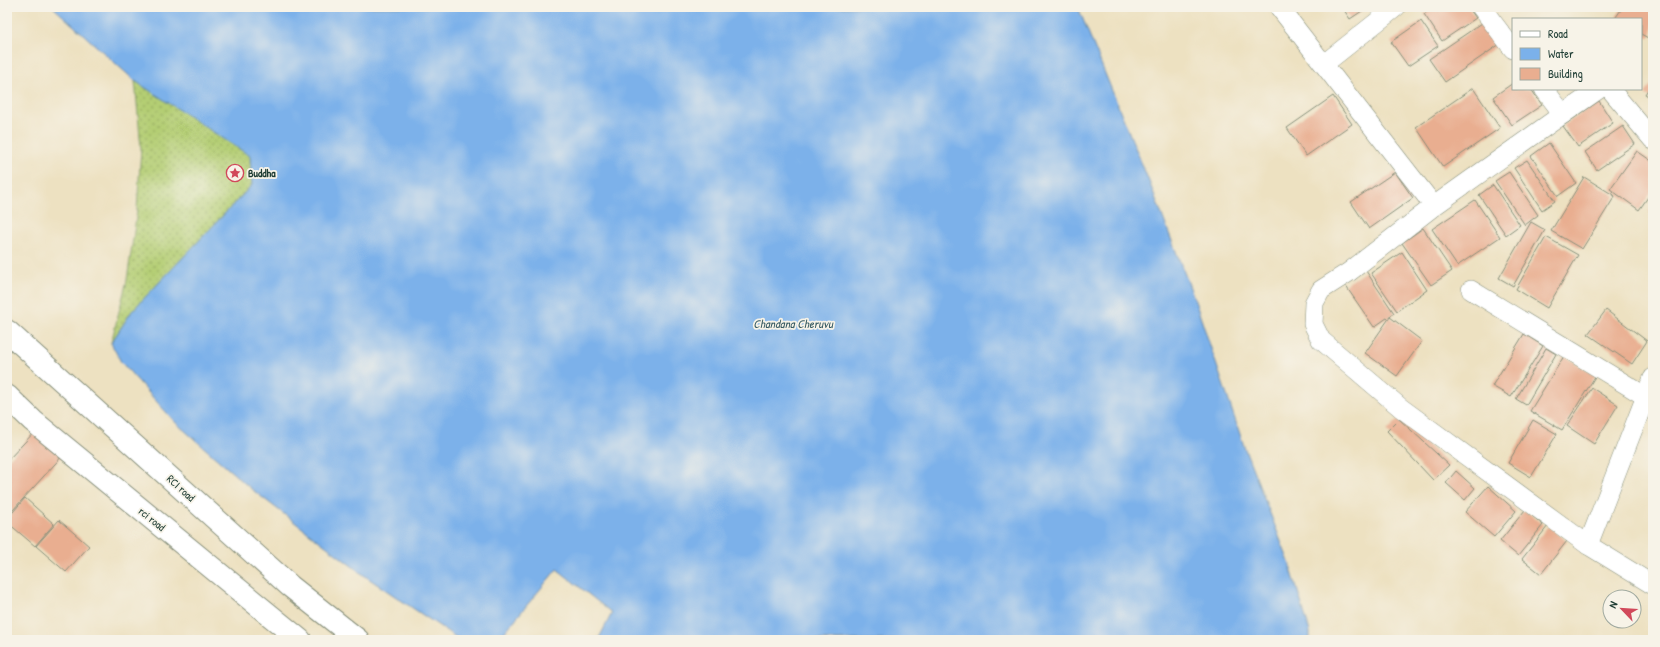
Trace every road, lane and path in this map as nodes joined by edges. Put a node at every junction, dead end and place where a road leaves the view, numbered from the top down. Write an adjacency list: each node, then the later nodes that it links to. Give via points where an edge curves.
1 (1279, 7): 5 (street)
2 (1396, 7): 5 (street)
3 (1481, 7): 4 (street)
4 (1512, 48)
5 (1324, 64): 11 (street)
6 (1545, 90): 9 (street)
7 (1598, 90): 9 (street)
8 (1611, 90): 10 (street)
9 (1563, 114): 11 (street)
10 (1653, 140)
11 (1434, 206): 17 (street, via 1349,272 1321,290 1314,303 1313,324 1321,340 1401,408)
12 (1471, 290): 16 (street)
13 (7, 331): 20 (main road, RCI road, via 290,586)
14 (1653, 378): 16 (street)
15 (7, 396): 19 (main road, rci road, via 33,421)
16 (1650, 398): 17 (street)
17 (1588, 545): 18 (street)
18 (1653, 585)
19 (300, 640)
20 (358, 640)

